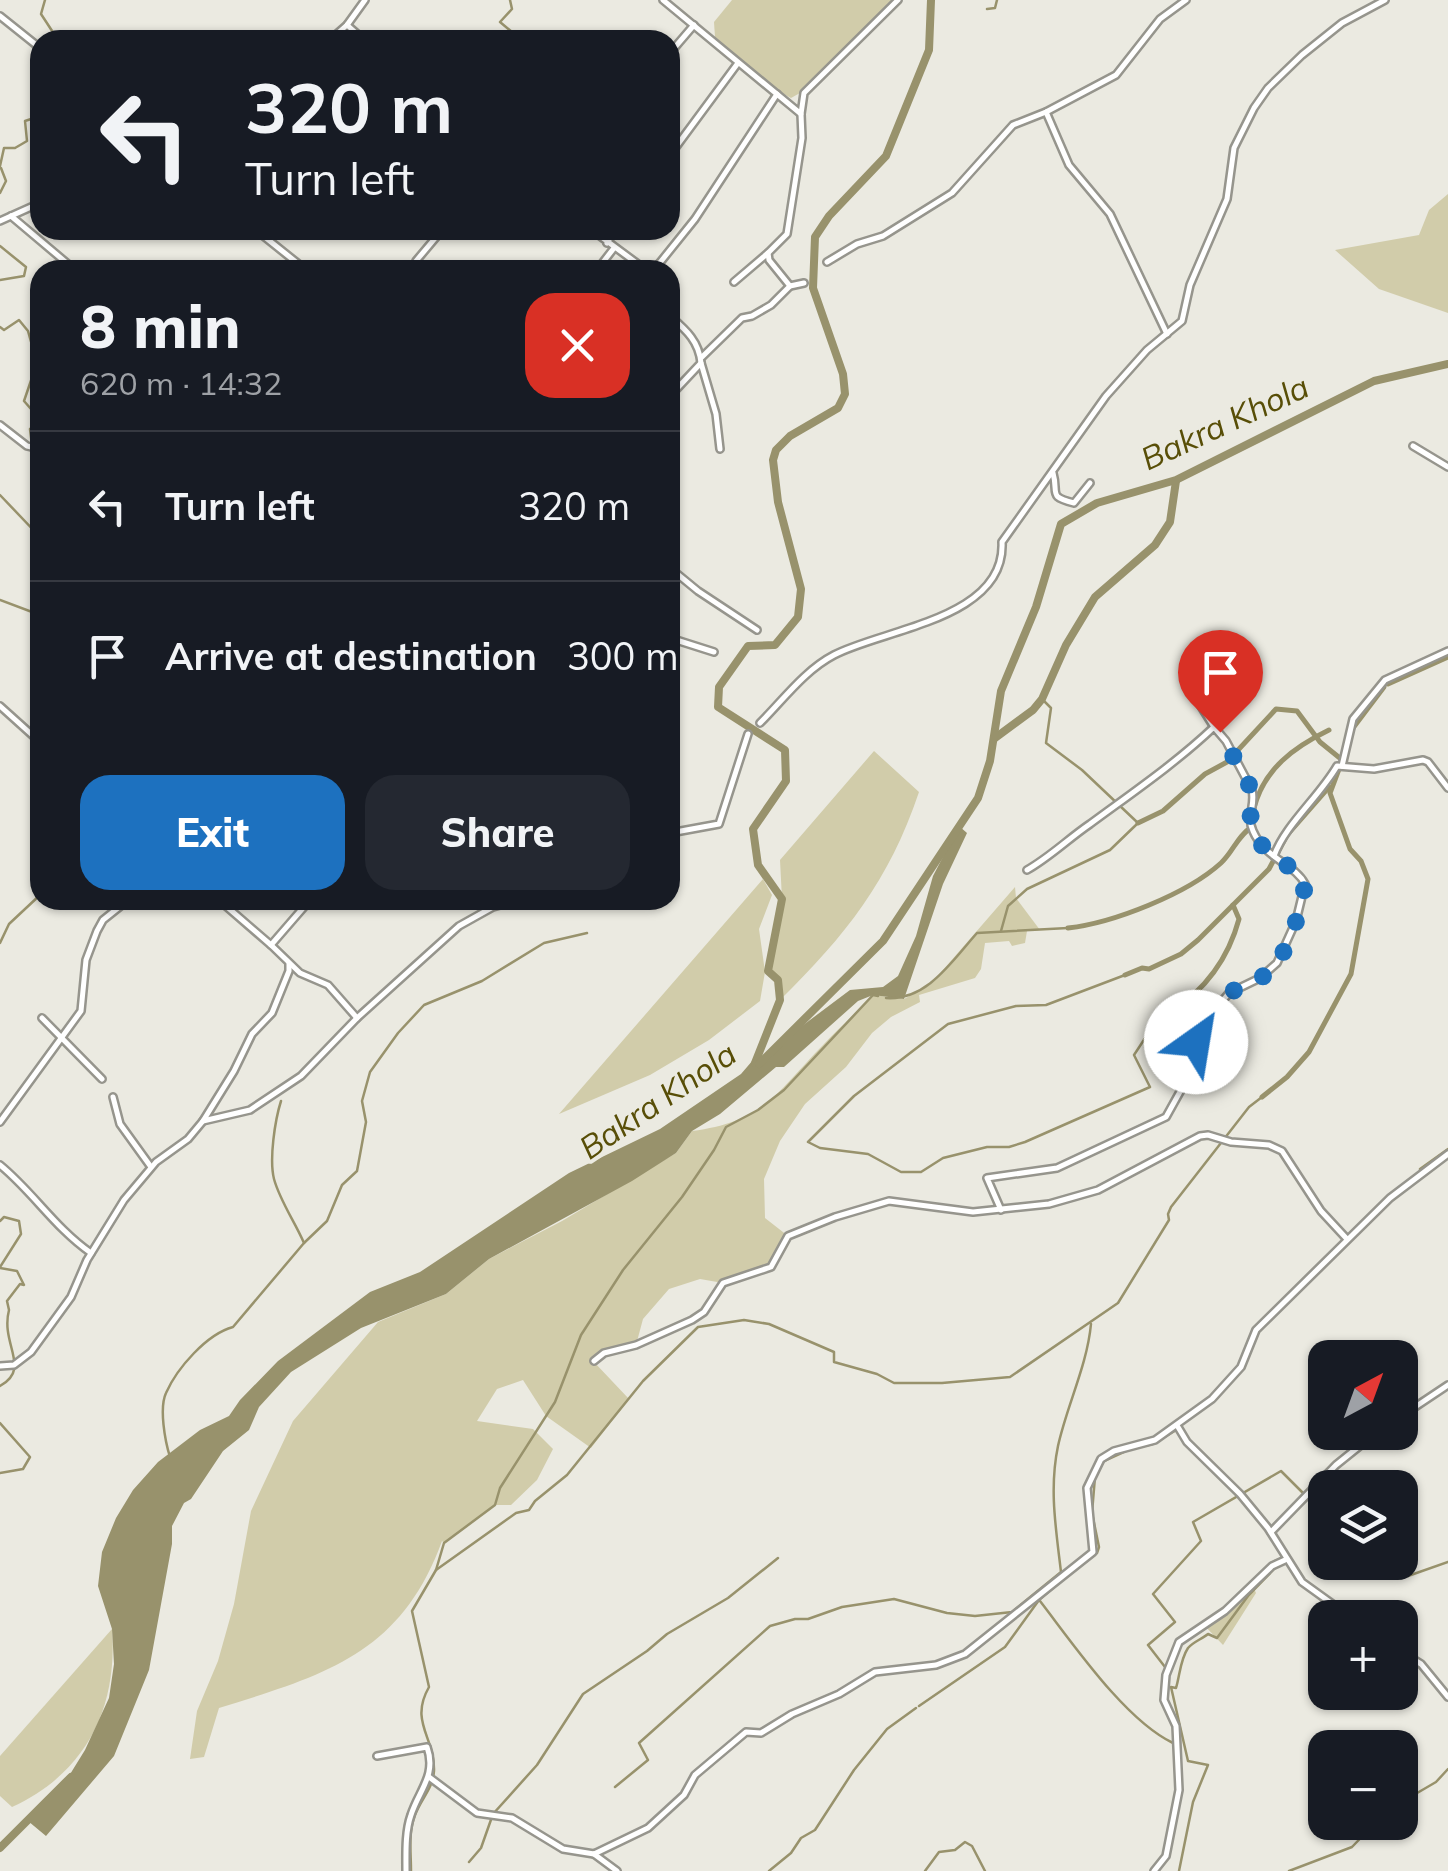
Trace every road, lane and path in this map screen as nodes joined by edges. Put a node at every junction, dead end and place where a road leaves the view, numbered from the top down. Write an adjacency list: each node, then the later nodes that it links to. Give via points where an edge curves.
1 (365, 0): 7 (street)
2 (664, 0): 8 (street)
3 (898, 0): 16 (street, via 804,93)
4 (1186, 0): 15 (street, via 1160,19 1116,76)
5 (1386, 0): 43 (street, via 1302,55 1254,108 1234,148 1227,198 1190,285 1182,322)
6 (0, 16): 11 (street)
7 (346, 25): 9 (street); 10 (street)
8 (694, 25): 12 (street); 13 (street)
9 (341, 30)
10 (352, 30)
11 (30, 40)
12 (680, 41)
13 (738, 63): 14 (street); 17 (street)
14 (777, 94): 16 (street); 22 (street)
15 (1046, 112): 38 (street, via 1013,125 952,193); 43 (street, via 1069,165 1110,214)
16 (801, 114): 31 (street, via 788,234)
17 (680, 141)
18 (30, 207): 19 (street)
19 (11, 216): 20 (street); 21 (street)
20 (0, 221)
21 (30, 232)
22 (680, 238)
23 (40, 240): 32 (street)
24 (268, 240): 33 (street)
25 (433, 240): 34 (street)
26 (604, 240): 29 (street)
27 (610, 240): 29 (street)
28 (679, 240): 37 (street)
29 (608, 243): 30 (street)
30 (614, 248): 35 (street); 36 (street)
31 (768, 253): 39 (street); 41 (street)
32 (64, 260)
33 (294, 260)
34 (416, 260)
35 (605, 260)
36 (631, 260)
37 (662, 260)
38 (827, 262)
39 (734, 282)
40 (804, 283): 41 (street)
41 (790, 286): 44 (street, via 771,305 739,320)
42 (680, 325): 44 (street)
43 (1167, 334): 51 (street, via 1106,396)
44 (702, 360): 45 (street); 49 (street)
45 (680, 385)
46 (0, 424): 48 (street)
47 (1413, 446): 50 (street)
48 (30, 447)
49 (720, 449)
50 (1448, 467)
51 (1053, 473): 52 (street, via 1059,499 1074,503); 60 (street, via 1002,542 996,572 962,608 835,654 812,668)
52 (1090, 483)
53 (680, 576): 54 (street)
54 (757, 630)
55 (680, 641): 57 (street)
56 (1448, 651): 64 (street, via 1385,680 1352,719)
57 (714, 652)
58 (1199, 703): 61 (street)
59 (0, 706): 62 (street)
60 (760, 723)
61 (1214, 726): 67 (street, via 1252,790 1249,819); 68 (street)
62 (30, 733)
63 (748, 734): 66 (street, via 719,824)
64 (1342, 766): 65 (street, via 1356,770 1423,760); 67 (street)
65 (1448, 788)
66 (680, 831)
67 (1272, 854): 85 (street, via 1305,884 1296,921 1277,963 1229,993 1205,1022 1166,1117 1058,1168 986,1178)
68 (1027, 870)
69 (116, 910): 77 (street, via 96,931 81,1011)
70 (231, 910): 73 (street)
71 (302, 910): 73 (street)
72 (482, 910): 76 (street)
73 (272, 946): 74 (street)
74 (288, 964): 76 (street, via 328,985); 80 (street, via 272,1013 252,1034)
75 (42, 1018): 77 (street)
76 (357, 1018): 80 (street, via 310,1068 263,1102)
77 (61, 1037): 78 (street); 81 (street)
78 (102, 1079)
79 (113, 1097): 84 (street, via 120,1124)
80 (203, 1121): 84 (street)
81 (0, 1122)
82 (1448, 1154): 86 (street)
83 (0, 1165): 87 (street)
84 (151, 1167): 87 (street)
85 (1001, 1210): 86 (street, via 1098,1190 1208,1135 1282,1151); 88 (street, via 888,1202 804,1228 788,1236 771,1268 723,1283 692,1320)
86 (1346, 1238): 92 (street, via 1256,1330 1228,1384)
87 (91, 1253): 89 (street, via 31,1352)
88 (594, 1361)
89 (0, 1366)
90 (1448, 1385): 91 (street)
91 (1418, 1405)
92 (1178, 1426): 94 (street); 101 (street, via 1101,1459 1088,1488 1093,1552 964,1654 936,1665 875,1672 761,1733 746,1732 648,1828)
93 (1355, 1450): 94 (street)
94 (1271, 1532): 95 (street)
95 (1285, 1560): 96 (street); 104 (street, via 1226,1612 1179,1642 1164,1700 1176,1726 1179,1790 1166,1856)
96 (1327, 1600)
97 (1418, 1662): 98 (street)
98 (1448, 1697)
99 (377, 1756): 100 (street, via 427,1747)
100 (430, 1777): 101 (street, via 477,1812 512,1818 563,1849); 102 (street, via 411,1813)
101 (594, 1854): 103 (street)
102 (406, 1871)
103 (616, 1871)
104 (1154, 1871)

